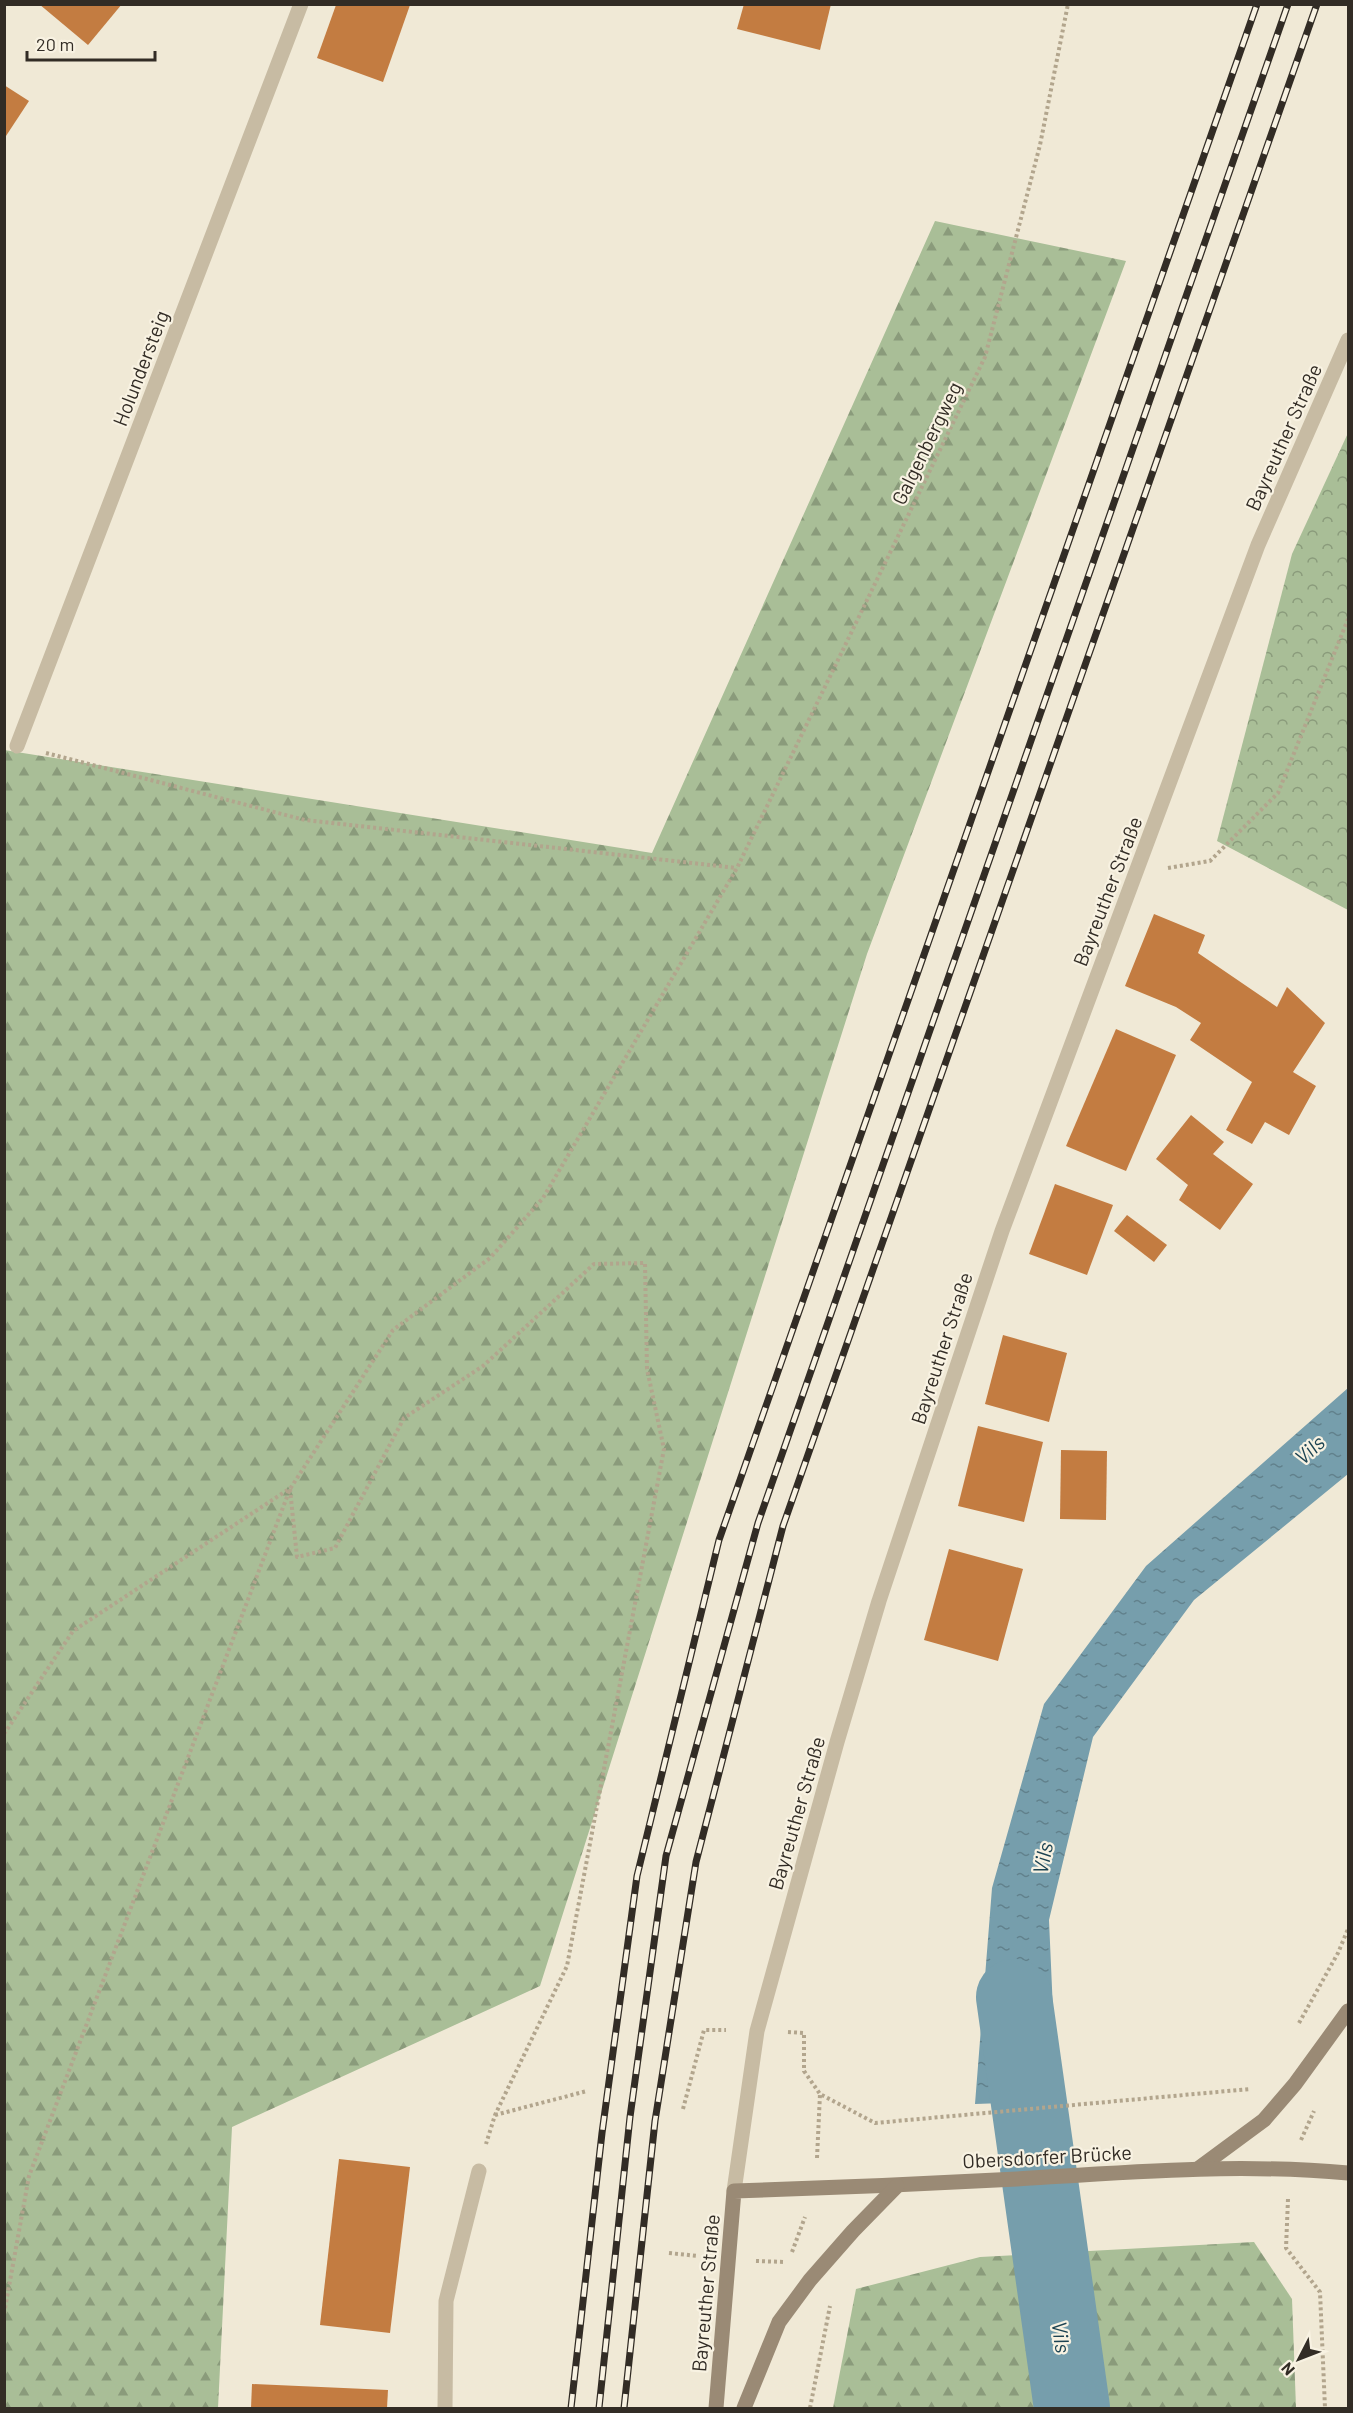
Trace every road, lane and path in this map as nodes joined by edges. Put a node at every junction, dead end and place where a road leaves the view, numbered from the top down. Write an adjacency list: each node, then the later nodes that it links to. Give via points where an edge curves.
1 (302, 4): 5 (street, Holundersteig)
2 (1068, 4): 6 (path, Galgenbergweg, via 1040,145 985,357)
3 (1348, 340): 7 (street, Bayreuther Straße, via 1258,545)
4 (1348, 619): 7 (path, via 1278,793 1210,861)
5 (18, 746): 6 (path, via 305,820)
6 (737, 868): 8 (path, Galgenbergweg, via 543,1198 490,1258 393,1330)
7 (1137, 873): 11 (street, Bayreuther Straße, via 1002,1232 879,1601)
8 (290, 1488): 9 (path, via 73,1631); 13 (path, via 297,1557 335,1548 404,1418 483,1366 594,1264 645,1263 647,1369 664,1449 567,1966 495,2115); 21 (path, via 29,2176)
9 (4, 1734)
10 (1348, 2011): 12 (main road)
11 (757, 2031): 12 (path, via 804,2033 804,2071 820,2094 875,2123); 14 (path, via 704,2030); 20 (street, Bayreuther Straße)
12 (1295, 2084): 15 (main road, via 1264,2120)
13 (587, 2091)
14 (683, 2109)
15 (1199, 2168): 16 (main road, Obersdorfer Brücke); 19 (main road, Obersdorfer Brücke)
16 (1289, 2168): 18 (main road, Obersdorfer Brücke); 25 (path, via 1286,2248 1320,2292)
17 (479, 2170): 22 (street, via 446,2301)
18 (1348, 2173)
19 (897, 2186): 20 (main road, Obersdorfer Brücke); 24 (main road, via 810,2280 779,2322)
20 (735, 2190): 23 (main road, Bayreuther Straße)
21 (4, 2314)
22 (445, 2409)
23 (716, 2409)
24 (744, 2409)
25 (1325, 2409)

